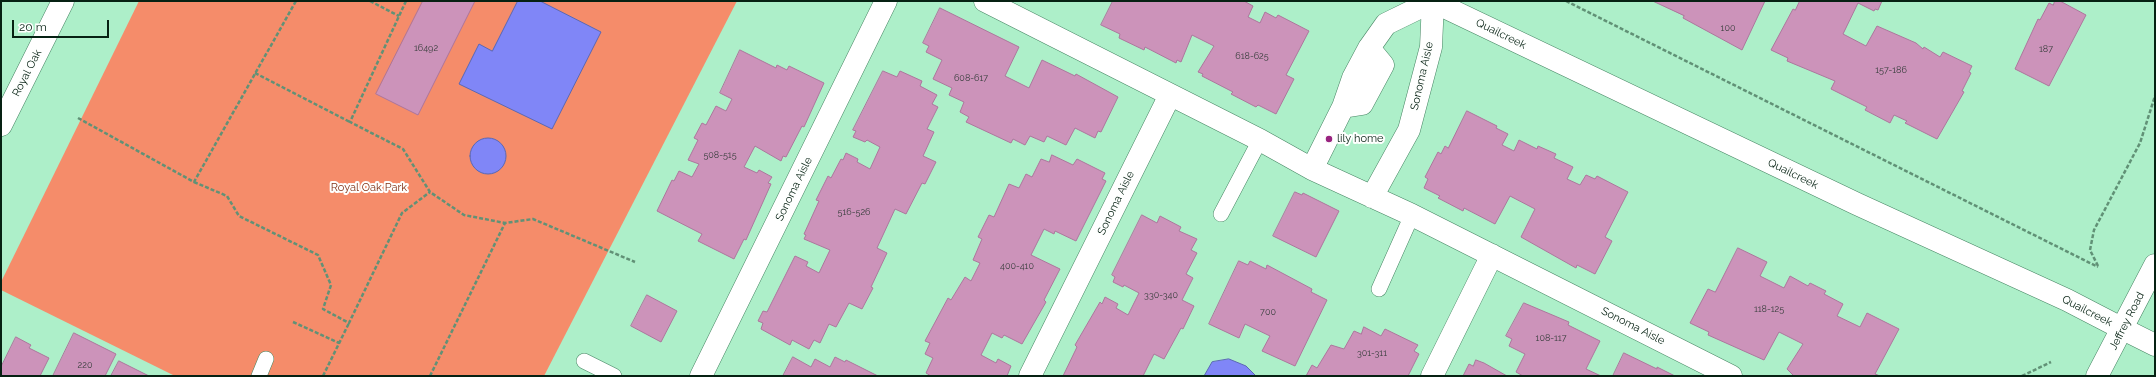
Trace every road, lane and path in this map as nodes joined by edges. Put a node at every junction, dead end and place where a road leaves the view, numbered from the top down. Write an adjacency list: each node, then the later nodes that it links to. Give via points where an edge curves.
1 (63, 1): 15 (street, Royal Oak)
2 (296, 1): 10 (path)
3 (370, 1): 9 (path)
4 (406, 1): 9 (path)
5 (886, 1): 40 (street, Sonoma Aisle)
6 (985, 1): 11 (street, Sonoma Aisle)
7 (1432, 1): 17 (street, via 1386,24 1353,78 1343,108); 20 (street, Sonoma Aisle, via 1431,47 1409,130); 30 (street, Quailcreek, via 1856,204 2067,300)
8 (1566, 1): 12 (path, via 2098,267 2090,250 2094,230 2140,143)
9 (399, 16): 14 (path)
10 (255, 73): 14 (path); 18 (path)
11 (1170, 95): 16 (street, Sonoma Aisle); 41 (street, Sonoma Aisle)
12 (2155, 96)
13 (78, 118): 18 (path)
14 (350, 122): 19 (path, via 403,149)
15 (1, 125)
16 (1260, 140): 17 (street, Sonoma Aisle); 21 (lane)
17 (1312, 169): 20 (street, Sonoma Aisle)
18 (194, 182): 29 (path, via 227,196 239,216 318,255 332,285 323,309)
19 (430, 192): 23 (path, via 464,214); 29 (path, via 402,213)
20 (1372, 197): 22 (street, Sonoma Aisle)
21 (1221, 214)
22 (1412, 215): 24 (street, Sonoma Aisle); 27 (lane)
23 (505, 223): 25 (path, via 533,219); 38 (path)
24 (1492, 255): 42 (street); 43 (street, Sonoma Aisle)
25 (635, 262)
26 (2155, 266): 30 (street, Jeffrey Road)
27 (1379, 288)
28 (294, 322): 31 (path)
29 (349, 323): 31 (path)
30 (2123, 329): 32 (street, Quailcreek); 45 (street, Jeffrey Road)
31 (339, 342): 37 (path)
32 (2155, 345)
33 (266, 359): 36 (lane)
34 (584, 361): 39 (lane)
35 (2051, 362): 44 (path)
36 (259, 376)
37 (323, 376)
38 (430, 376)
39 (614, 376)
40 (701, 376)
41 (1030, 376)
42 (1432, 376)
43 (1731, 376)
44 (2022, 376)
45 (2097, 376)

